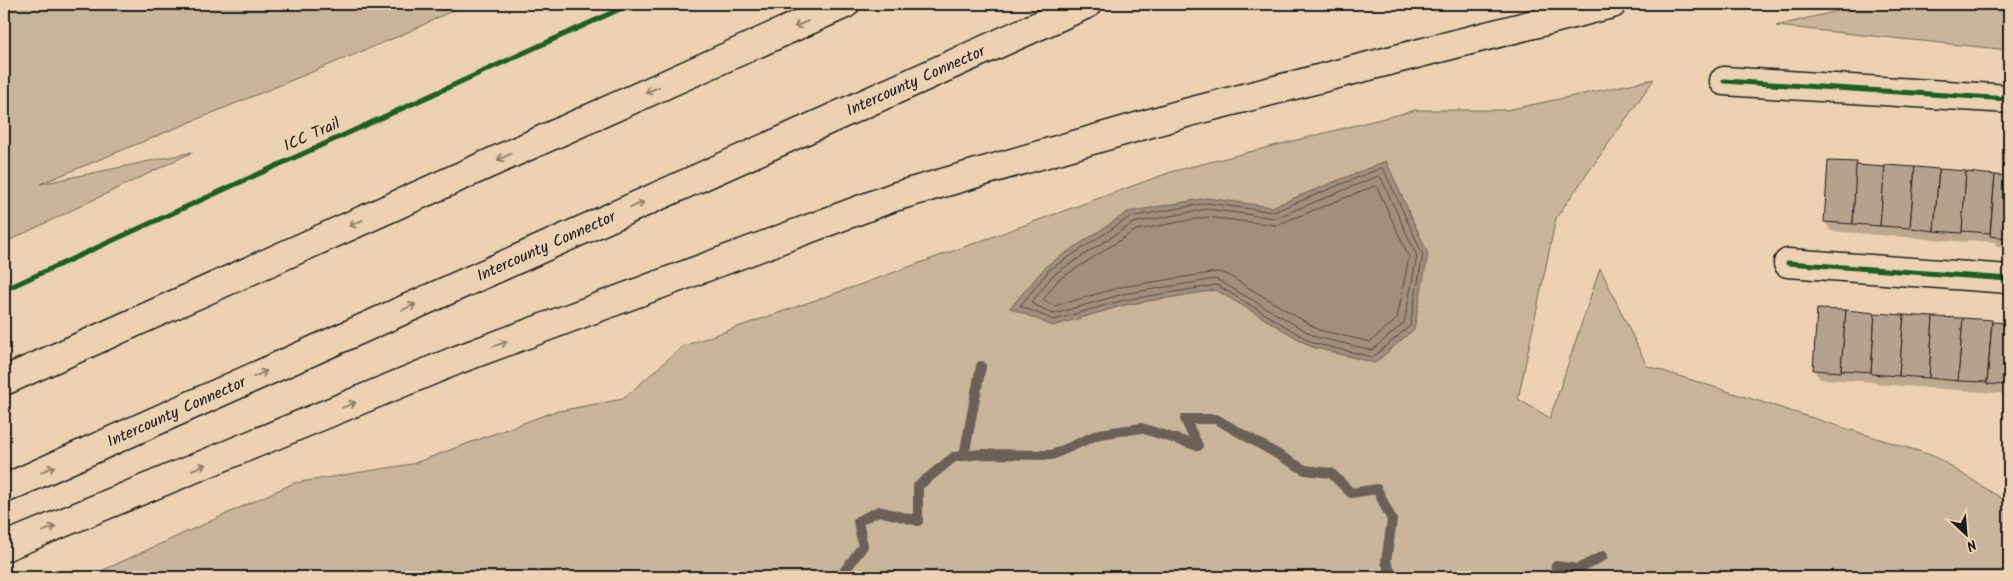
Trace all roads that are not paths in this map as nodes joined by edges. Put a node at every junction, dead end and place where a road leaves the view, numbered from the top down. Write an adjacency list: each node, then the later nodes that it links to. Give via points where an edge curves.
1 (845, 4): 8 (main road, one-way to 8)
2 (1087, 4): 9 (main road, Intercounty Connector, one-way to 2)
3 (1612, 4): 10 (main road, one-way to 3, via 457,360 894,197 1189,112)
4 (1724, 80): 5 (main road)
5 (2009, 99)
6 (1788, 263): 7 (main road)
7 (2009, 279)
8 (4, 381)
9 (4, 489)
10 (4, 547)

